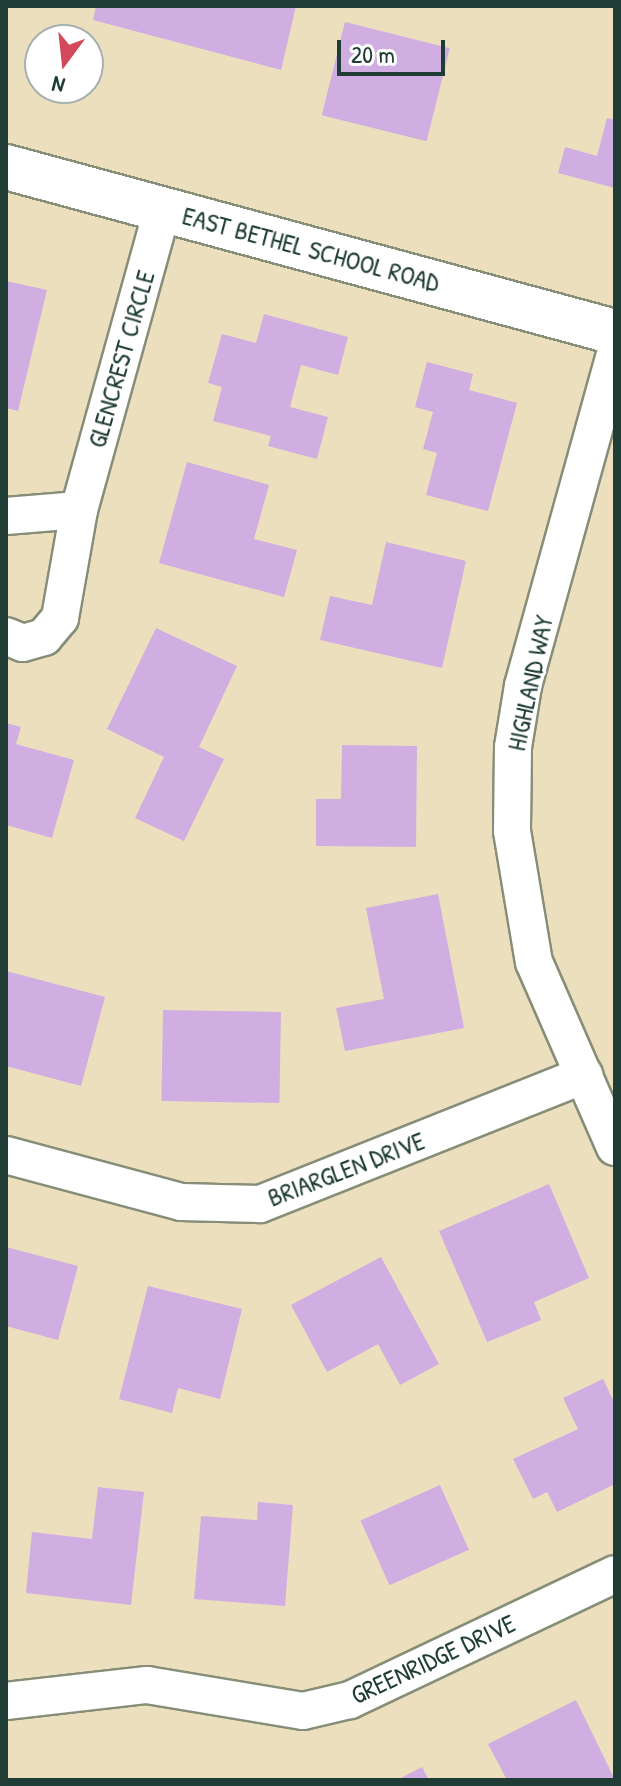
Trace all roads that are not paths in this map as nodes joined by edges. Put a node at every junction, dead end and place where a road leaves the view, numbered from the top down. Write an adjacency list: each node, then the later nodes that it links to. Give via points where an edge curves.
1 (6, 167): 2 (street, EAST BETHEL SCHOOL ROAD)
2 (163, 208): 3 (street, EAST BETHEL SCHOOL ROAD); 5 (street, GLENCREST CIRCLE)
3 (615, 332)
4 (615, 354): 8 (street, HIGHLAND WAY, via 523,686 513,747 512,831 534,962)
5 (79, 510): 6 (street); 7 (street, GLENCREST CIRCLE, via 60,618 44,637 23,643)
6 (6, 516)
7 (6, 636)
8 (584, 1075): 9 (street, HIGHLAND WAY); 10 (street, BRIARGLEN DRIVE, via 260,1204 181,1202)
9 (615, 1147)
10 (6, 1155)
11 (615, 1574): 12 (street, GREENRIDGE DRIVE, via 350,1700 303,1711 147,1685)
12 (6, 1701)

